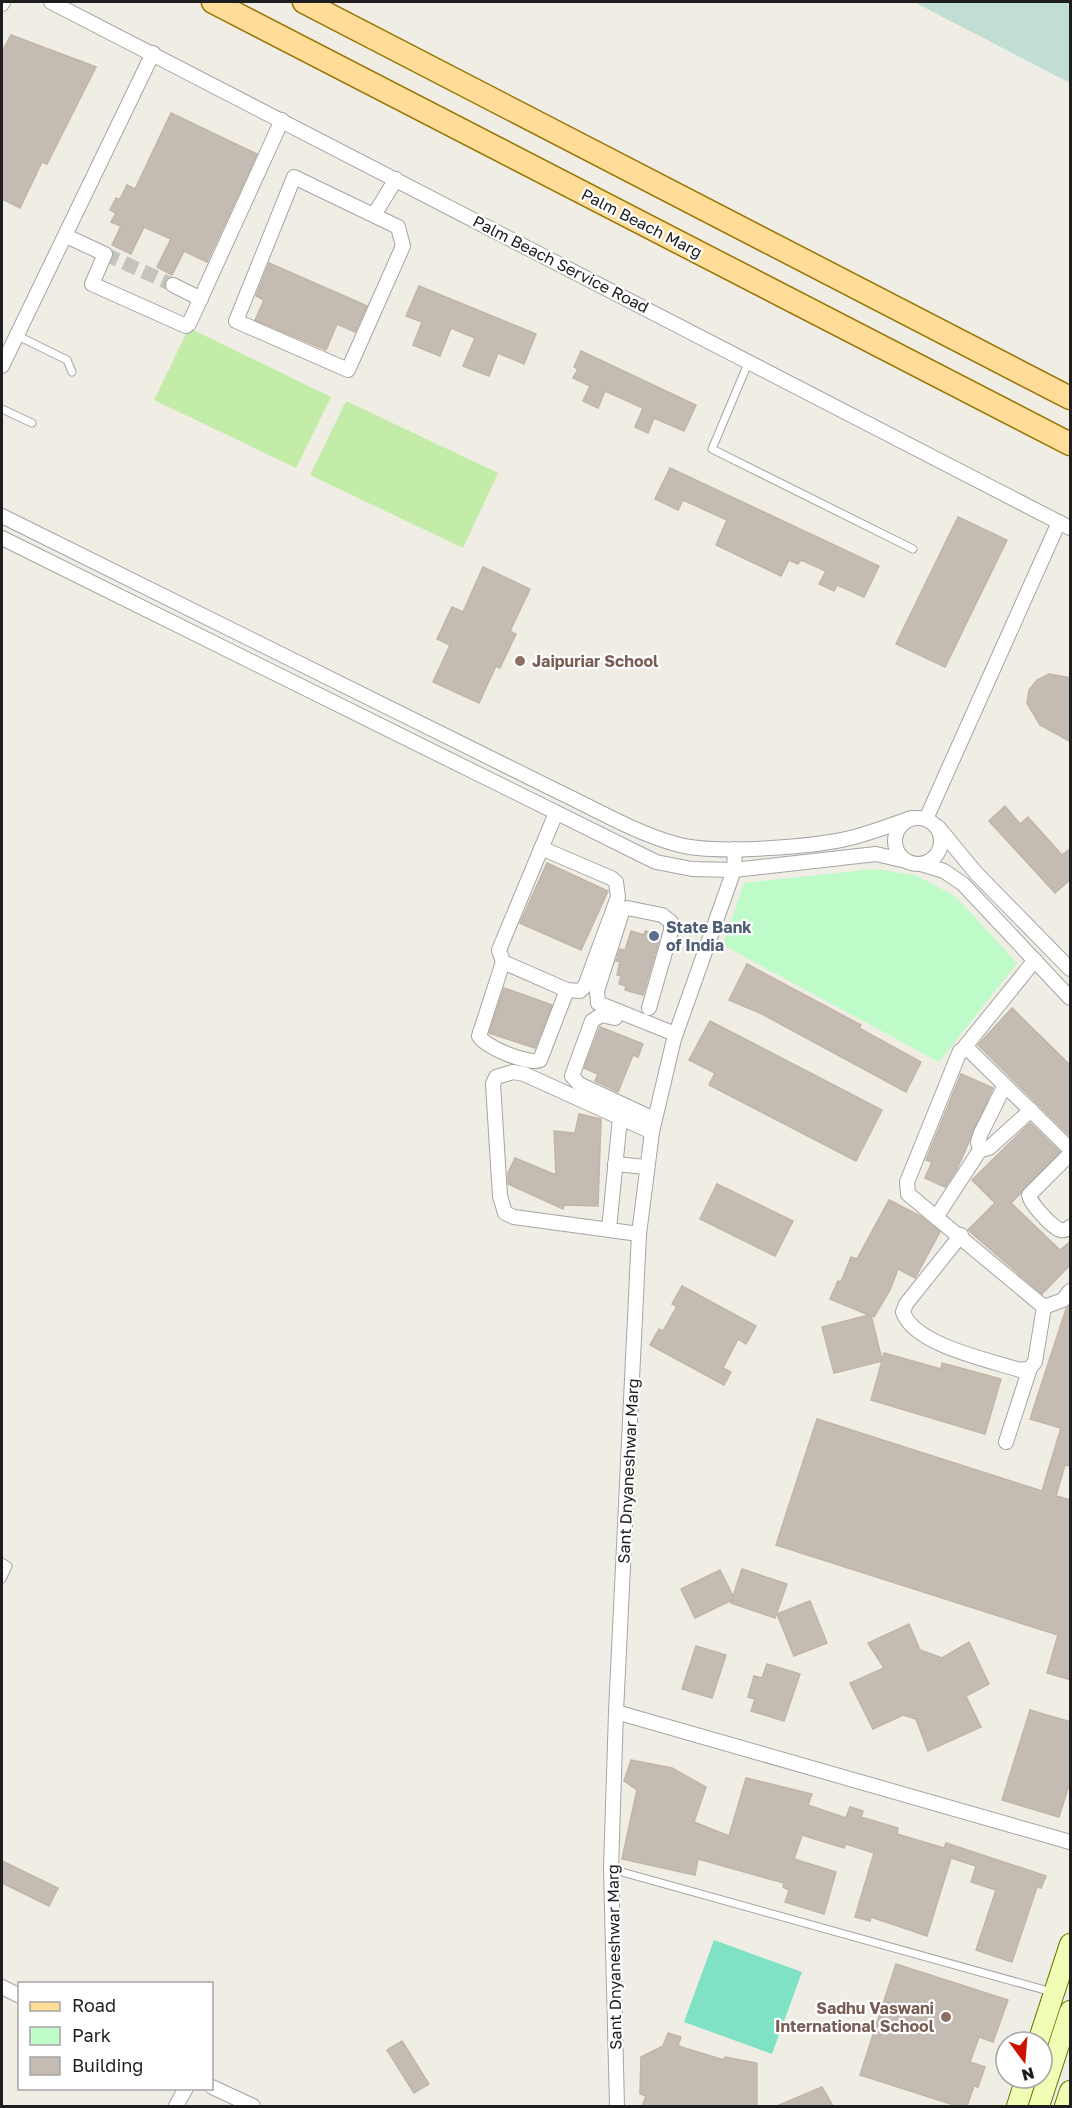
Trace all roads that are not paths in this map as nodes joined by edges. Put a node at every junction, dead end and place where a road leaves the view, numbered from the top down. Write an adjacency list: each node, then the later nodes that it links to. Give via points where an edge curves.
1 (51, 2): 4 (street, Palm Beach Service Road)
2 (213, 2): 18 (main road, Palm Beach Marg)
3 (304, 2): 15 (main road)
4 (153, 53): 5 (street, Palm Beach Service Road); 8 (street)
5 (282, 120): 6 (street, Palm Beach Service Road); 10 (street)
6 (396, 179): 7 (street); 12 (street, Palm Beach Service Road)
7 (374, 215): 7 (street, via 294,177 236,321 348,370 403,246 398,227)
8 (66, 236): 10 (street, via 105,254 92,284 186,326); 11 (street)
9 (173, 285): 10 (street)
10 (201, 299)
11 (16, 335): 13 (street); 14 (lane, via 67,360)
12 (749, 361): 20 (street, Palm Beach Service Road); 22 (lane, via 712,449)
13 (2, 366)
14 (72, 372)
15 (1071, 398)
16 (2, 409): 17 (lane)
17 (32, 423)
18 (1071, 444)
19 (2, 516): 28 (street, via 649,834 696,848)
20 (1065, 525): 25 (street)
21 (2, 538): 23 (street)
22 (913, 549)
23 (556, 813): 27 (street); 31 (street, via 656,862 692,869)
24 (911, 818): 25 (street); 28 (street, via 844,839); 29 (street, via 898,828 895,842)
25 (926, 819): 26 (street)
26 (938, 827): 30 (street, via 940,850 929,862); 34 (street, via 976,873)
27 (541, 848): 33 (street, via 499,950); 35 (street, via 611,878 618,889 585,986 580,991)
28 (735, 849): 31 (street, Sant Dnyaneshwar Marg)
29 (906, 861): 30 (street); 31 (street, via 876,854)
30 (921, 864): 32 (street, via 944,871 963,884)
31 (734, 870): 38 (street, Sant Dnyaneshwar Marg)
32 (1035, 960): 36 (street); 39 (street)
33 (503, 962): 35 (street); 35 (street, via 479,1036 486,1046 529,1061 540,1060)
34 (1071, 969)
35 (567, 990)
36 (1071, 998)
37 (649, 1008): 38 (street, via 671,931 670,922 662,915 627,908 623,909 597,991 598,1003)
38 (675, 1036): 43 (street, Sant Dnyaneshwar Marg); 43 (street, via 605,1014 597,1016 573,1070 572,1076 579,1084)
39 (963, 1049): 40 (street, via 969,1050); 49 (street, via 907,1182 908,1194)
40 (1005, 1085): 41 (street); 45 (street, via 981,1133)
41 (1030, 1110): 44 (street); 45 (street, via 989,1148)
42 (620, 1118): 43 (street); 47 (street); 51 (street, via 524,1074 503,1073 496,1077 500,1196 505,1213)
43 (653, 1125): 48 (street, Sant Dnyaneshwar Marg)
44 (1071, 1149)
45 (980, 1150): 49 (street)
46 (1071, 1154): 50 (street, via 1029,1198 1058,1229)
47 (615, 1164): 48 (street); 51 (street)
48 (646, 1167): 52 (street, Sant Dnyaneshwar Marg)
49 (937, 1216): 53 (street)
50 (1071, 1227)
51 (609, 1230): 52 (street)
52 (639, 1234): 60 (street, Sant Dnyaneshwar Marg)
53 (961, 1235): 55 (street); 56 (street, via 906,1304 905,1320 914,1331 944,1345 1020,1370)
54 (1068, 1299): 55 (street)
55 (1044, 1307): 56 (street, via 1038,1353)
56 (1030, 1368): 57 (street)
57 (1006, 1442)
58 (2, 1562): 59 (lane, via 8,1566)
59 (2, 1579)
60 (616, 1712): 61 (street); 62 (street, Sant Dnyaneshwar Marg)
61 (1071, 1842)
62 (611, 1869): 65 (lane); 75 (street, Sant Dnyaneshwar Marg)
63 (1071, 1944): 65 (main road)
64 (2, 1987): 66 (street)
65 (1054, 1993): 68 (main road)
66 (18, 1995)
67 (1071, 2012): 77 (main road)
68 (1042, 2030)
69 (213, 2087): 74 (street)
70 (185, 2090): 73 (street)
71 (1022, 2090): 76 (main road)
72 (1071, 2091): 78 (main road)
73 (176, 2106)
74 (253, 2106)
75 (617, 2106)
76 (1017, 2106)
77 (1039, 2106)
78 (1065, 2106)

